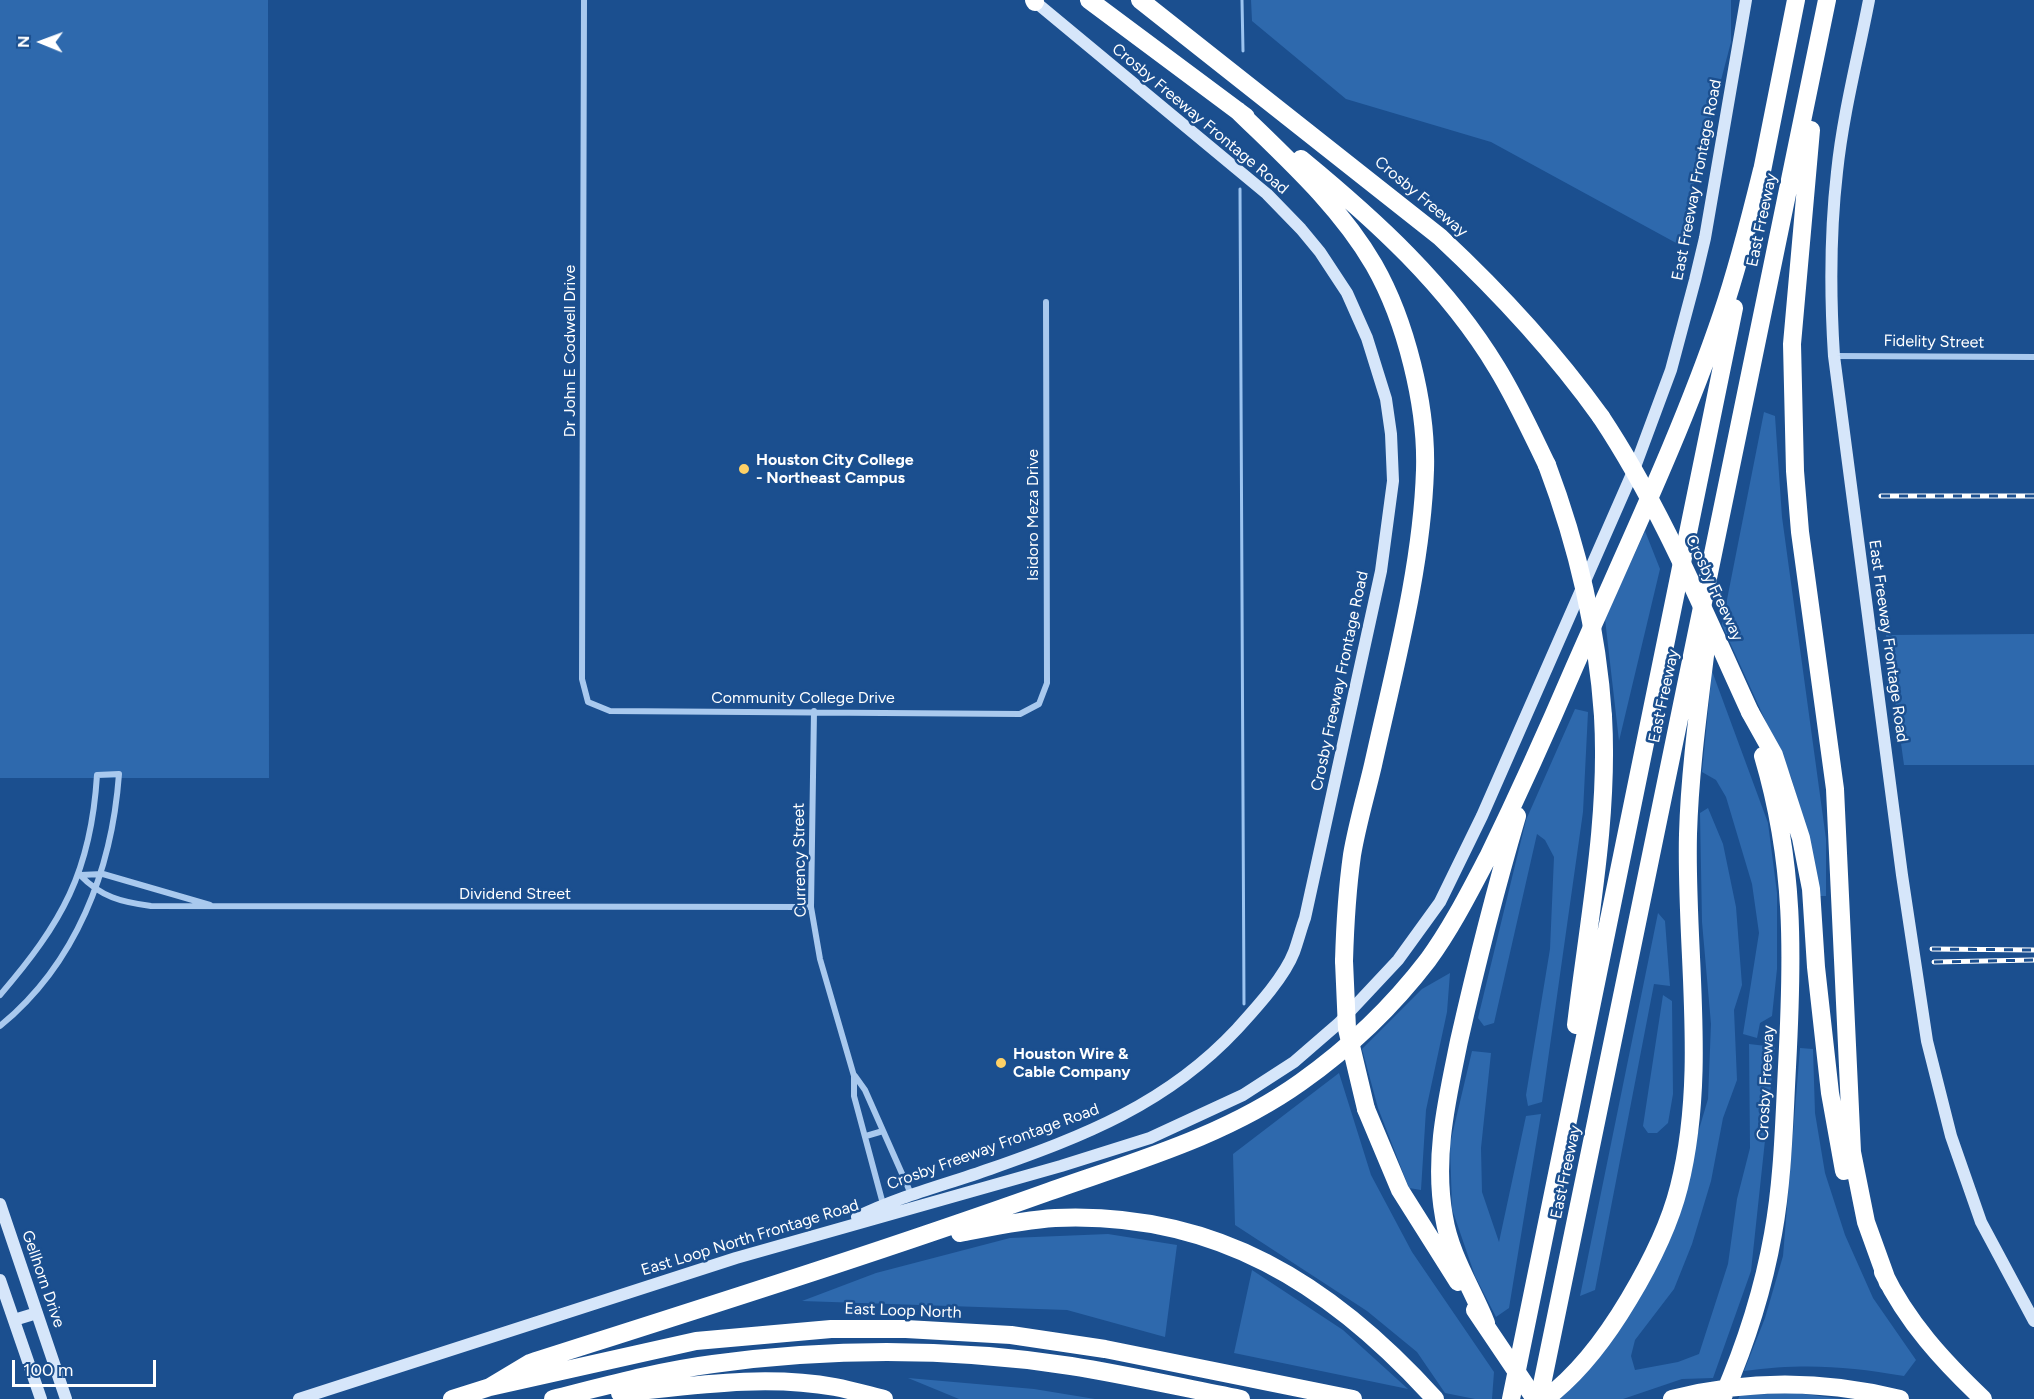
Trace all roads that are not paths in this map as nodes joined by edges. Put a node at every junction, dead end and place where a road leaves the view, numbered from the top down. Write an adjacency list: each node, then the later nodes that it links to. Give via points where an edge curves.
1 (584, 0): 16 (street, Dr John E Codwell Drive, via 582,680)
2 (1089, 0): 10 (highway)
3 (1140, 0): 19 (highway, Crosby Freeway, bridge, via 1440,237 1545,344 1628,457 1667,532)
4 (1746, 0): 29 (main road, East Freeway Frontage Road, via 1705,238 1671,370 1635,467 1482,816 1440,902 1385,975 1310,1049)
5 (1796, 0): 11 (highway, East Freeway)
6 (1827, 0): 9 (highway, East Freeway)
7 (1869, 0): 13 (main road, East Freeway Frontage Road, via 1837,171 1830,297)
8 (1034, 1): 33 (main road, Crosby Freeway Frontage Road, via 1267,194 1320,252 1347,293 1378,372 1391,434 1393,481 1381,571 1305,918 1293,955 1258,1006 1217,1050 1138,1108 990,1169)
9 (1820, 37): 15 (highway, East Freeway); 39 (highway, via 1792,344 1795,471 1836,789 1852,1152 1866,1222)
10 (1237, 110): 32 (highway, bridge, via 1375,220 1431,280 1496,366 1547,465 1579,560 1599,663 1604,776); 40 (highway, bridge, via 1302,174 1353,233 1375,267 1406,342 1424,435 1425,470 1416,556 1352,853 1344,961 1347,1029 1366,1109 1400,1190)
11 (1762, 170): 20 (highway, via 1742,249 1699,375); 32 (highway, East Freeway)
12 (1046, 302): 18 (street, Isidoro Meza Drive, via 1047,683 1039,704)
13 (1834, 356): 14 (street, Fidelity Street); 43 (main road, East Freeway Frontage Road, via 1927,1041 1981,1222)
14 (2034, 357)
15 (1720, 519): 56 (highway, East Freeway); 56 (highway, via 1688,823 1693,1108 1679,1188 1649,1264 1601,1342)
16 (588, 702): 17 (street, Community College Drive, via 610,711)
17 (814, 711): 18 (street, Community College Drive); 25 (street, Currency Street)
18 (1020, 714)
19 (1769, 757): 39 (highway, via 1801,838 1811,890 1816,967 1838,1143 1854,1208); 58 (highway, Crosby Freeway, via 1785,846 1792,954 1780,1181 1773,1234 1752,1321)
20 (1534, 760): 37 (highway, via 1460,910 1428,959 1366,1030 1299,1084 1239,1119 1152,1158); 40 (highway, via 1472,982 1444,1115 1440,1154 1444,1219)
21 (103, 874): 22 (street, Dividend Street); 22 (street, via 119,774 97,775 95,810); 23 (street); 24 (street, Dividend Street)
22 (80, 875): 23 (street, Dividend Street); 26 (street, via 51,929)
23 (95, 891): 24 (street, Dividend Street, via 151,906); 27 (street, via 65,951 39,987)
24 (219, 908): 25 (street, Dividend Street)
25 (811, 908): 28 (street, Currency Street, via 820,959)
26 (0, 994)
27 (0, 1026)
28 (854, 1076): 30 (street, Currency Street, via 866,1090); 31 (street, Currency Street, via 854,1096)
29 (1244, 1095): 36 (main road, East Loop North Frontage Road, via 1112,1151)
30 (883, 1131): 31 (street); 33 (street, Currency Street)
31 (866, 1136): 35 (street, Currency Street)
32 (1562, 1149): 45 (highway, East Freeway)
33 (911, 1194): 35 (main road, Crosby Freeway Frontage Road)
34 (0, 1204): 41 (main road, Gellhorn Drive)
35 (883, 1204): 36 (main road, Crosby Freeway Frontage Road)
36 (826, 1232): 48 (main road, East Loop North Frontage Road)
37 (911, 1241): 44 (highway, via 530,1364); 55 (highway, via 1054,1218 1111,1218 1181,1230 1274,1266 1313,1289 1388,1350)
38 (0, 1280): 42 (main road)
39 (1888, 1283): 60 (highway, via 1919,1331)
40 (1478, 1309): 56 (highway, bridge)
41 (37, 1313): 42 (main road); 47 (main road, Gellhorn Drive)
42 (14, 1320): 46 (main road)
43 (2034, 1321)
44 (490, 1387): 49 (highway, East Loop North); 54 (highway, East Loop North, via 696,1341 831,1329 906,1329 1011,1335 1105,1349)
45 (1512, 1396)
46 (40, 1399)
47 (66, 1399)
48 (299, 1399)
49 (452, 1399)
50 (553, 1399): 53 (highway, via 709,1364 787,1355 885,1352 1041,1362)
51 (558, 1399): 52 (highway, via 717,1383 833,1387)
52 (884, 1399)
53 (1241, 1399)
54 (1353, 1399)
55 (1435, 1399)
56 (1540, 1399)
57 (1672, 1399): 59 (highway, via 1716,1389 1776,1384 1826,1385)
58 (1722, 1399)
59 (1900, 1399)
60 (1983, 1399)

